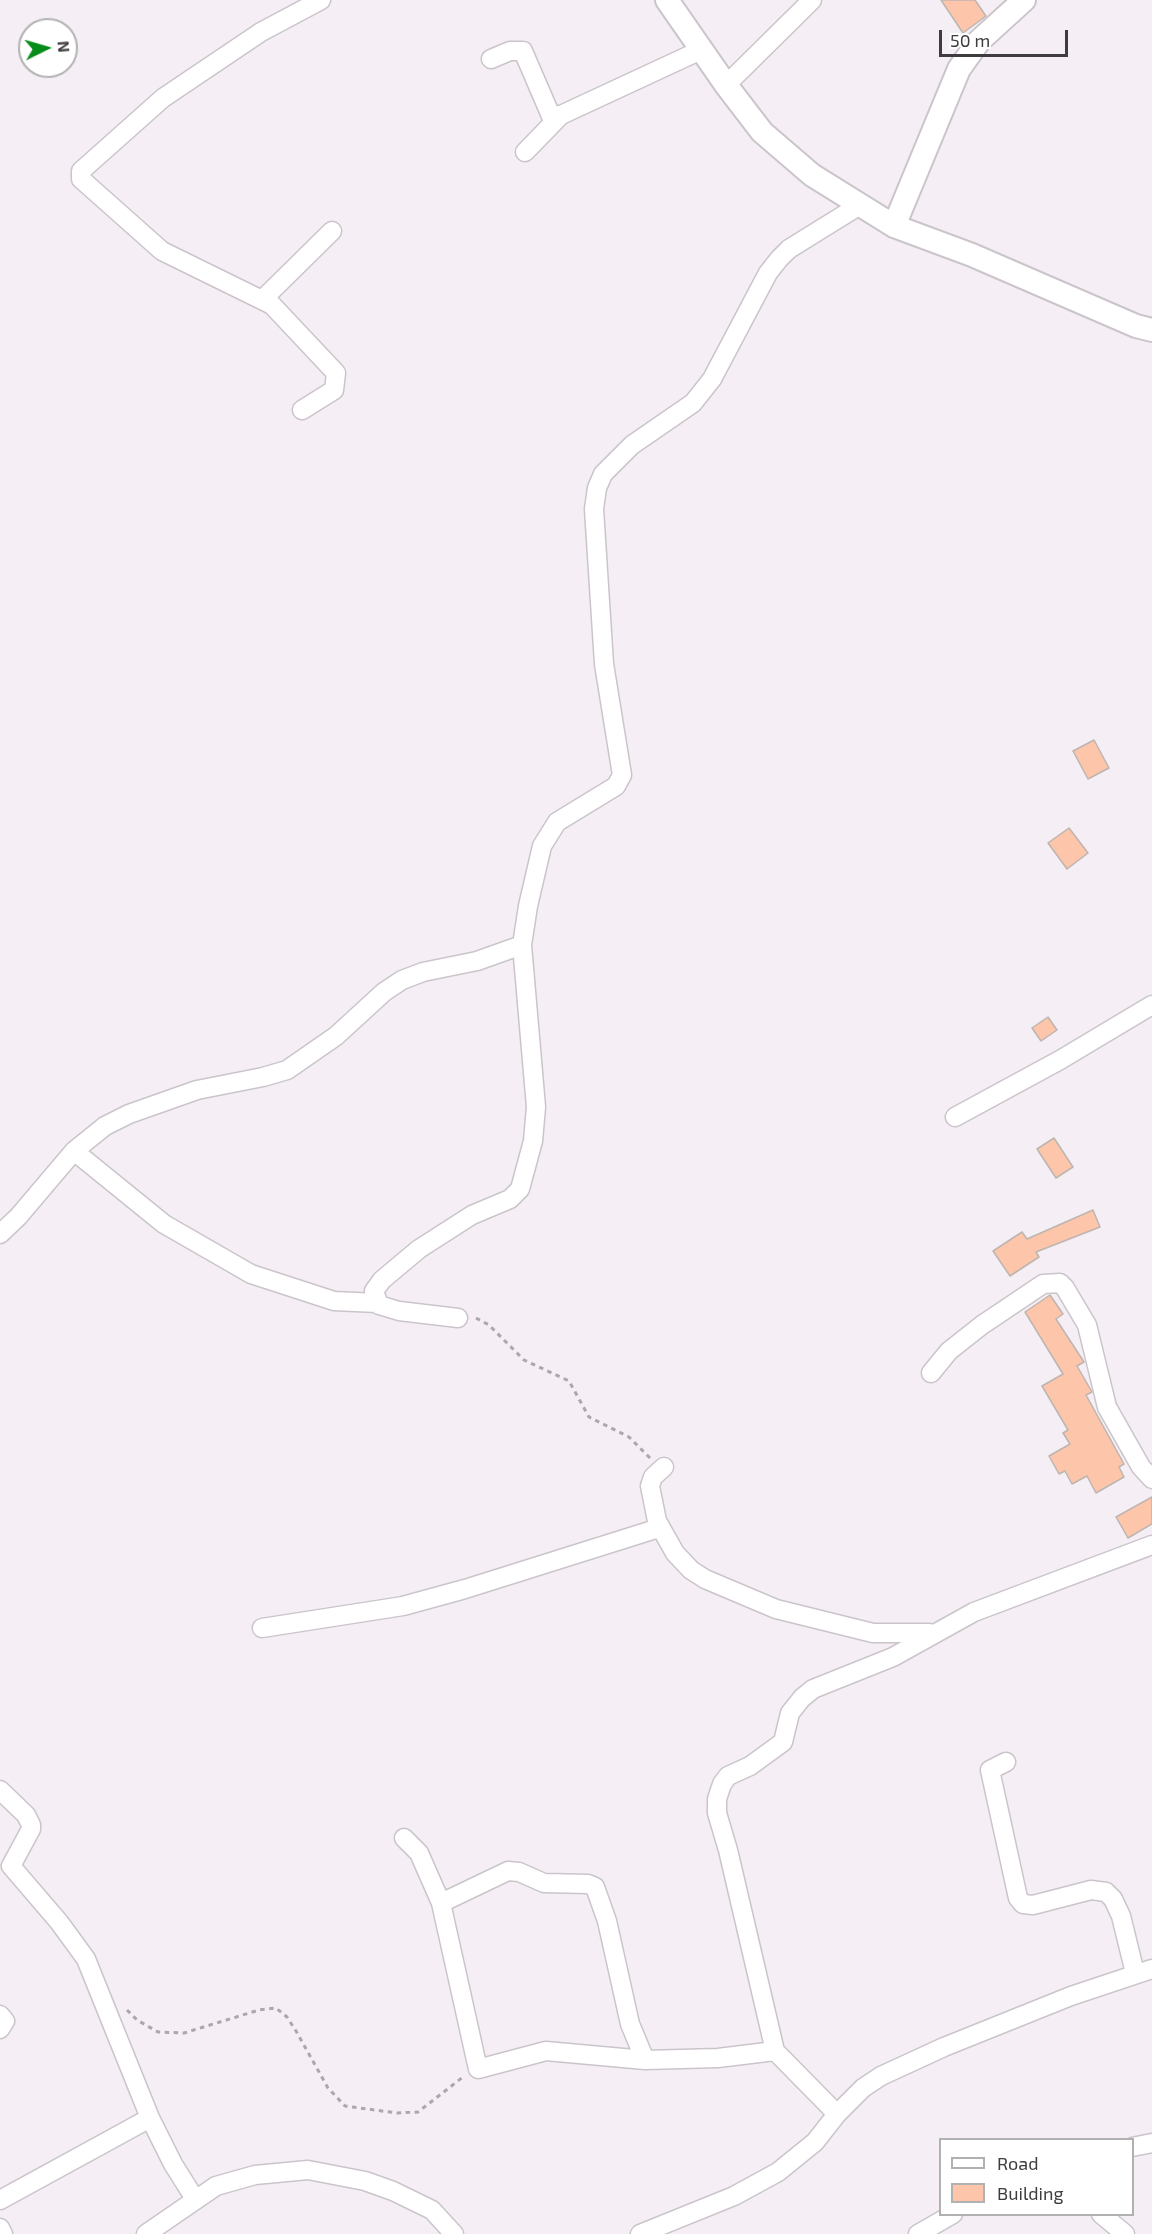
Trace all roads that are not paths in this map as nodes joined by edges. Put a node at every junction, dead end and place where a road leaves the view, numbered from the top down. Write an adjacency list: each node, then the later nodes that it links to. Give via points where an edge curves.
1 (321, 0): 13 (street, via 261,32 163,98 81,171 81,179 162,251)
2 (666, 0): 5 (street)
3 (812, 0): 7 (street)
4 (1024, 0): 11 (street, via 979,41 959,69)
5 (702, 51): 7 (street); 8 (street)
6 (492, 59): 8 (street, via 510,51 522,51 551,116)
7 (726, 86): 10 (street, via 762,132 786,154)
8 (561, 116): 9 (street)
9 (525, 152)
10 (860, 205): 11 (street); 16 (street, via 779,259 712,379 693,403 632,445 603,474 594,509 605,683 621,780 549,831 542,846)
11 (894, 226): 14 (street)
12 (332, 231): 13 (street)
13 (262, 300): 15 (street, via 272,304 336,373 334,390)
14 (1152, 330)
15 (302, 410)
16 (522, 945): 19 (street, via 402,980 336,1036 287,1070 197,1090 129,1114 105,1126); 21 (street, via 536,1107 533,1141 519,1192 472,1215 406,1258 375,1288)
17 (1152, 1005): 18 (street)
18 (955, 1117)
19 (74, 1151): 20 (street); 21 (street, via 164,1224 251,1274 334,1301)
20 (0, 1234)
21 (377, 1303): 22 (street, via 399,1311)
22 (458, 1318)
23 (931, 1373): 25 (street, via 949,1351 982,1325 1043,1284 1059,1283 1087,1324 1107,1407)
24 (664, 1467): 26 (street, via 650,1486)
25 (1152, 1479)
26 (659, 1528): 28 (street, via 404,1606); 29 (street, via 691,1570 728,1591 776,1609 873,1633)
27 (1152, 1545): 29 (street, via 974,1612)
28 (262, 1628)
29 (932, 1633): 37 (street, via 894,1657 813,1689 790,1713 783,1742 750,1766 728,1776 719,1790 717,1813)
30 (1006, 1762): 34 (street, via 990,1770 1018,1898 1023,1904 1033,1905 1097,1889 1107,1892)
31 (0, 1790): 40 (street, via 31,1825 11,1866 86,1959)
32 (404, 1838): 33 (street, via 419,1853)
33 (441, 1903): 38 (street, via 478,2069 546,2051); 38 (street, via 512,1870 544,1883 595,1887 607,1921 630,2024)
34 (1144, 1971): 39 (street, via 906,2063 863,2088)
35 (0, 2015): 36 (street, via 5,2021)
36 (0, 2029)
37 (775, 2051): 38 (street, via 718,2058); 39 (street)
38 (645, 2060)
39 (837, 2114): 51 (street, via 815,2142 778,2172 734,2196)
40 (150, 2118): 43 (street); 44 (street)
41 (1152, 2143): 42 (street)
42 (1134, 2147)
43 (195, 2199): 49 (street); 50 (street, via 216,2187 255,2175 308,2170 393,2191 432,2210)
44 (0, 2200)
45 (950, 2216): 52 (street)
46 (1103, 2216): 53 (street)
47 (0, 2228): 48 (street)
48 (3, 2234)
49 (146, 2234)
50 (454, 2234)
51 (640, 2234)
52 (918, 2234)
53 (1125, 2234)

